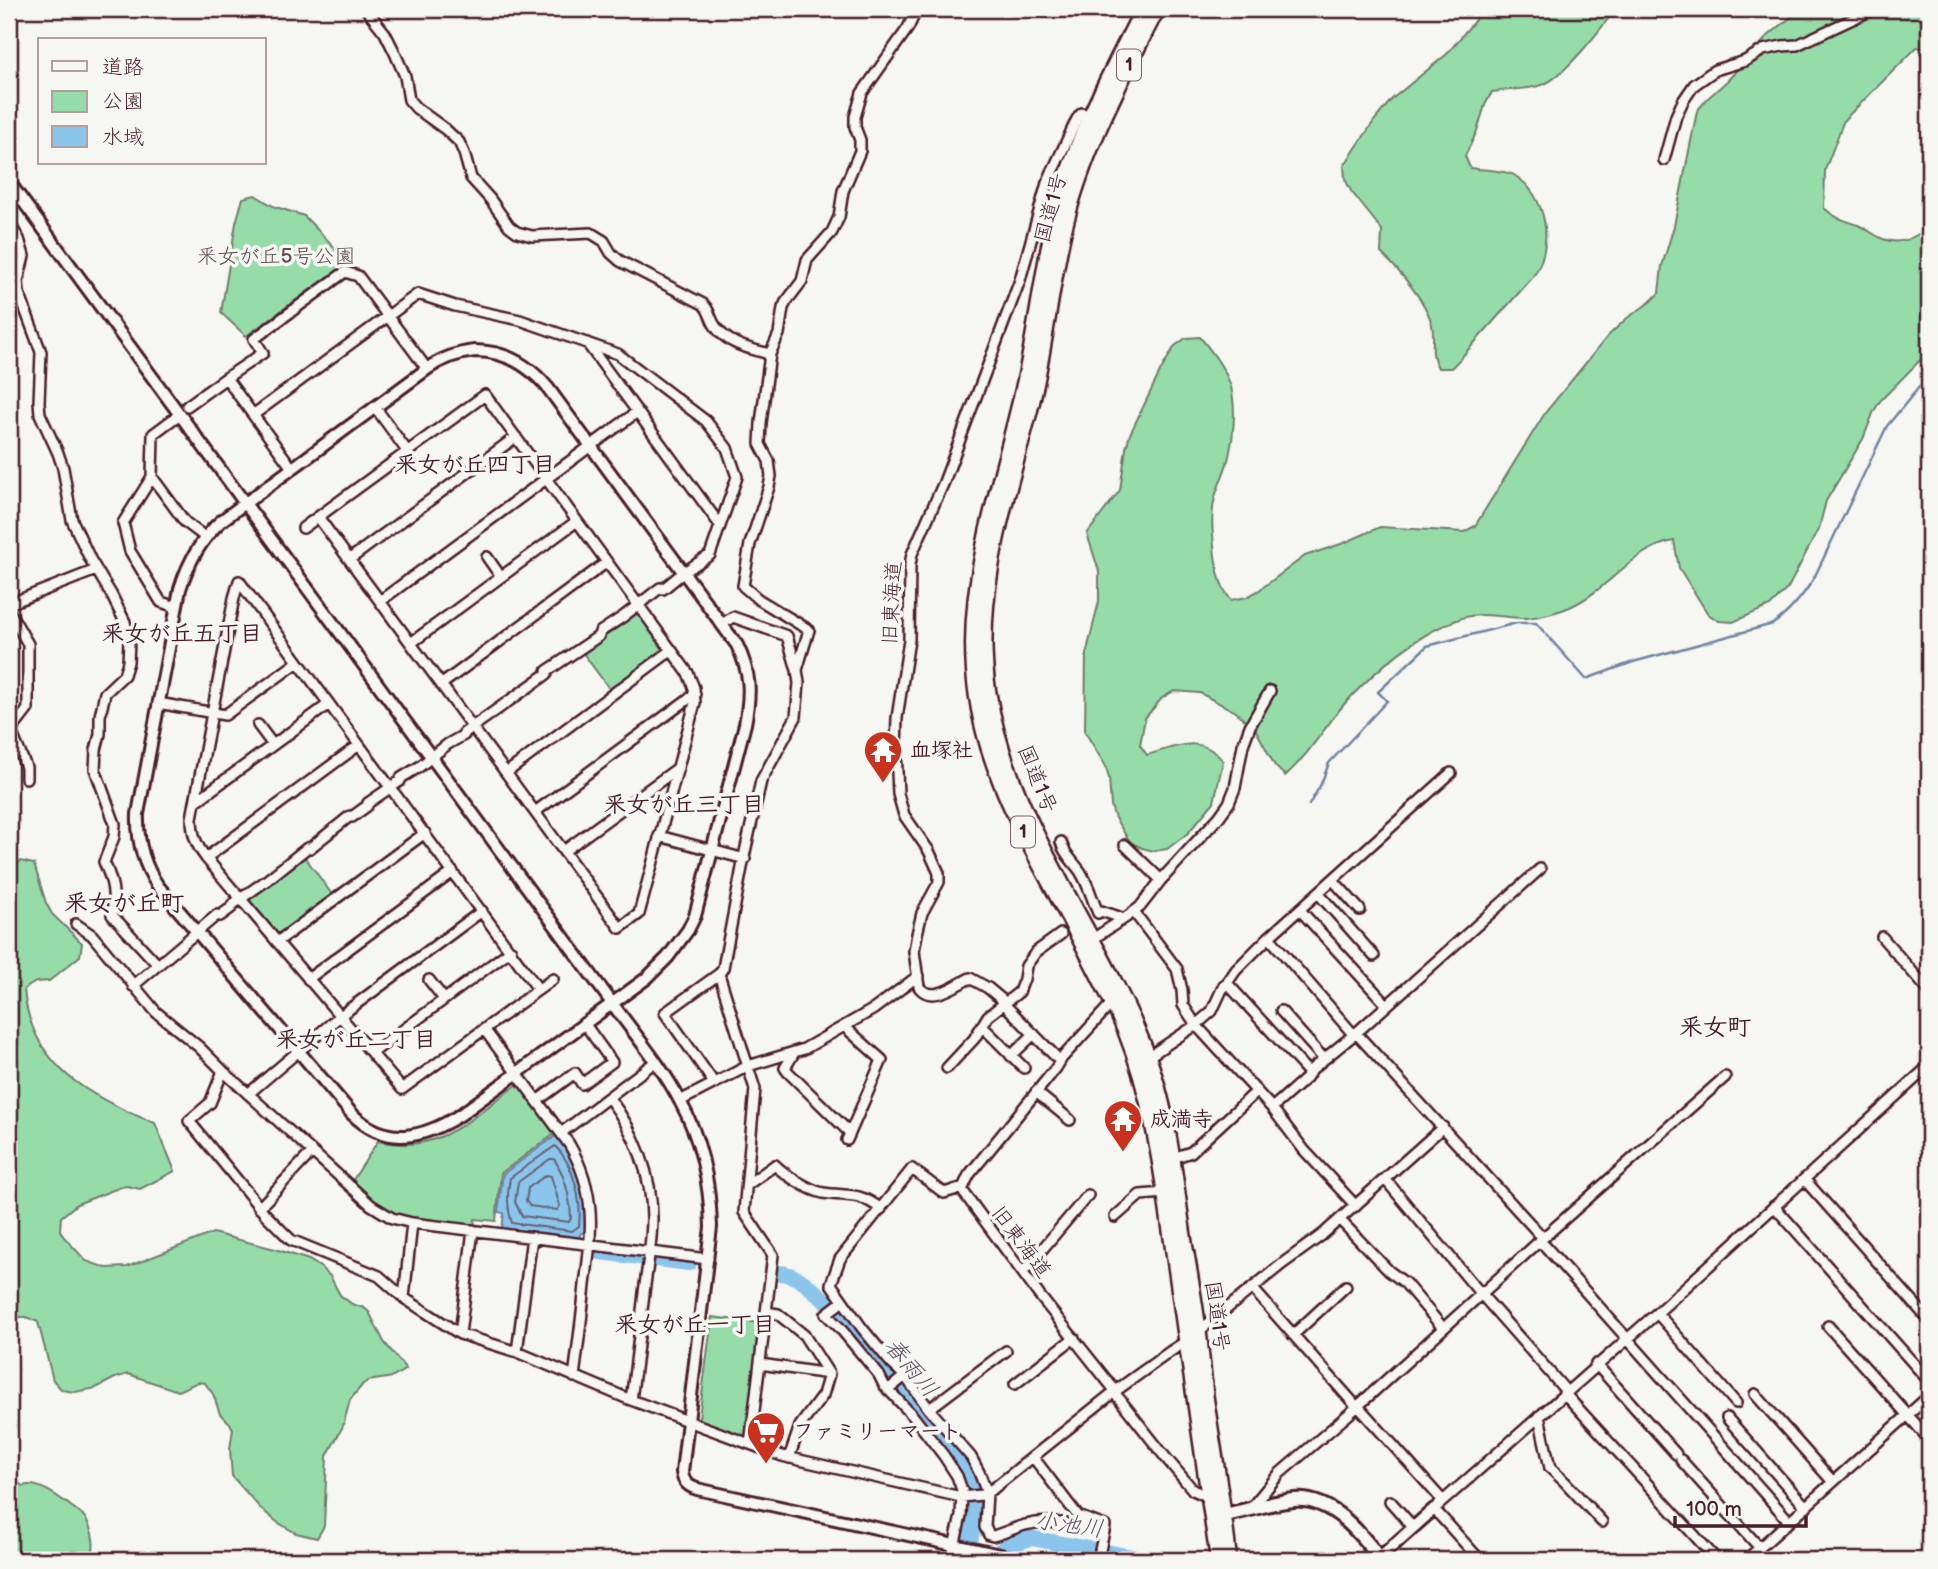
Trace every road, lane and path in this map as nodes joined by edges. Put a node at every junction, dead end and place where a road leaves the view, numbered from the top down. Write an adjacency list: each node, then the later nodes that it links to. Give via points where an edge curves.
1 (366, 9): 12 (street, via 394,51 409,100 459,142 471,178 509,226 532,236 585,232 598,236 620,261 707,307 724,336)
2 (917, 9): 12 (street, via 862,93 855,117 860,150 843,191 839,217 807,260 803,281 786,302)
3 (1157, 9): 5 (highway, 国道1号 / 1)
4 (1874, 9): 7 (street, via 1797,45 1763,50 1745,61 1715,69 1682,101)
5 (1143, 17): 6 (highway, 国道1号 / 1)
6 (1096, 118): 90 (highway, 国道1号 / 1, via 1069,170 1056,215 1023,389 982,554 973,629 978,702 997,772 1019,825); 95 (street, 旧東海道, via 1082,113 1077,119 1047,183 1016,292 912,554 909,640 897,718 898,794 904,815 939,873 917,934)
7 (1664, 160)
8 (9, 182): 16 (street)
9 (9, 223): 34 (street, via 24,256 19,293 41,352 40,414 63,468 72,520)
10 (389, 316): 11 (street, via 418,294 509,316); 13 (street); 14 (street, via 358,276 345,272 254,340 263,352); 18 (street)
11 (587, 343): 17 (street); 28 (street, via 629,362 706,421 727,448 737,477)
12 (770, 354): 46 (street, via 760,444 771,476 750,544 743,586 809,630)
13 (427, 369): 15 (street); 20 (street, via 462,353 491,352 511,358 540,378)
14 (226, 378): 16 (street); 18 (street)
15 (375, 407): 21 (street); 22 (street)
16 (184, 410): 23 (street, via 153,434); 25 (street)
17 (637, 412): 20 (street); 28 (street)
18 (253, 415): 22 (street)
19 (516, 437): 21 (street, via 485,395); 24 (street); 32 (street)
20 (590, 446): 24 (street); 35 (street)
21 (407, 451): 26 (street)
22 (292, 468): 25 (street)
23 (152, 477): 30 (street, via 185,522); 40 (street, via 123,523 130,551 161,602)
24 (546, 479): 27 (street); 38 (street)
25 (244, 503): 30 (street); 57 (street)
26 (318, 517): 29 (street); 32 (street)
27 (577, 521): 33 (street); 36 (street)
28 (720, 525): 35 (street, via 710,555)
29 (303, 528)
30 (205, 537): 40 (street, via 185,572)
31 (487, 557): 36 (street)
32 (350, 559): 38 (street)
33 (607, 562): 39 (street); 47 (street)
34 (96, 570): 37 (street, via 14,602); 93 (street, via 125,622 129,641 124,675 105,693 96,750 95,769 114,824 104,862 114,894 112,915)
35 (684, 572): 39 (street); 42 (street)
36 (501, 577): 43 (street)
37 (9, 598)
38 (380, 601): 43 (street)
39 (639, 605): 44 (street); 54 (street)
40 (176, 607): 50 (street)
41 (9, 611): 61 (street, via 28,644 28,709 11,731)
42 (722, 624): 46 (street, via 733,617 787,636); 69 (street, via 746,667 749,704)
43 (411, 643): 47 (street)
44 (672, 650): 49 (street, via 688,673); 59 (street)
45 (298, 662): 51 (street); 52 (street, via 225,715); 52 (street, via 239,581)
46 (797, 670): 72 (street, via 796,717 761,781)
47 (442, 684): 54 (street)
48 (1270, 691): 75 (street, via 1243,744 1229,803)
49 (695, 694): 58 (street); 64 (street)
50 (158, 703): 52 (street); 85 (street, via 138,814 139,844 153,878)
51 (329, 704): 55 (street); 56 (street)
52 (212, 714): 63 (street)
53 (258, 725): 55 (street)
54 (473, 727): 57 (street); 59 (street)
55 (273, 745): 63 (street)
56 (359, 745): 62 (street); 71 (street)
57 (432, 757): 62 (street); 104 (street)
58 (678, 768): 66 (street); 70 (street)
59 (506, 773): 64 (street)
60 (1451, 773): 76 (street)
61 (26, 778)
62 (391, 787): 65 (street); 78 (street)
63 (195, 802): 71 (street, via 193,834)
64 (535, 811): 70 (street)
65 (425, 833): 74 (street); 89 (street)
66 (659, 836): 69 (street); 70 (street, via 639,914 620,928)
67 (1061, 842): 83 (street, via 1088,887 1094,915 1101,911)
68 (1125, 845): 75 (street)
69 (713, 850): 72 (street); 104 (street, via 688,930 654,972)
70 (564, 851)
71 (206, 858): 78 (street)
72 (745, 859): 94 (street)
73 (1540, 869): 107 (street)
74 (453, 872): 81 (street); 96 (street)
75 (1161, 880): 82 (street)
76 (1333, 880): 77 (street); 80 (street)
77 (1318, 893): 79 (street); 92 (street)
78 (241, 898): 85 (street); 89 (street)
79 (1300, 910): 87 (street); 107 (street)
80 (1360, 910)
81 (482, 911): 91 (street); 109 (street)
82 (1134, 912): 83 (street); 111 (street, via 1177,969 1183,1005)
83 (1121, 921): 90 (street)
84 (76, 924): 100 (street, via 92,935)
85 (197, 933): 93 (street); 117 (street)
86 (1061, 934): 106 (street, via 1028,962 1019,992)
87 (1269, 937): 99 (street); 115 (street)
88 (1882, 937): 102 (street)
89 (277, 942): 96 (street)
90 (1088, 942): 105 (highway, 国道1号 / 1); 122 (highway, 国道1号 / 1, via 1121,994)
91 (511, 950): 101 (street); 103 (street)
92 (1374, 956)
93 (158, 965): 100 (street)
94 (719, 974): 125 (street); 133 (street, via 665,1013)
95 (918, 976): 106 (street, via 919,987 929,995 970,978); 113 (street)
96 (308, 979): 109 (street)
97 (553, 979): 101 (street)
98 (429, 980): 103 (street)
99 (1227, 983): 111 (street, via 1212,1012); 131 (street)
100 (133, 986): 129 (street)
101 (538, 989): 114 (street)
102 (1929, 991)
103 (444, 999): 118 (street)
104 (612, 1003): 110 (street); 124 (street)
105 (1112, 1003): 122 (highway, 国道1号 / 1); 123 (street)
106 (1005, 1004): 112 (street); 116 (street)
107 (1387, 1005): 115 (street)
108 (1281, 1011): 121 (street)
109 (340, 1016): 117 (street); 118 (street)
110 (584, 1023): 130 (street); 138 (street, via 612,1062 582,1084 575,1073)
111 (1196, 1025): 122 (street); 134 (street)
112 (982, 1026): 120 (street); 127 (street)
113 (845, 1027): 119 (street); 119 (street, via 882,1060 848,1136 785,1068)
114 (484, 1029): 118 (street, via 402,1089); 130 (street)
115 (1355, 1033): 121 (street); 142 (street)
116 (1034, 1034): 120 (street); 123 (street)
117 (298, 1051): 130 (street, via 358,1120 396,1136 423,1135 440,1128); 136 (street)
118 (372, 1053)
119 (794, 1053): 125 (street)
120 (1011, 1056): 128 (street)
121 (1324, 1059): 131 (street)
122 (1142, 1060): 145 (highway, 国道1号 / 1, via 1162,1107); 150 (highway, 国道1号 / 1)
123 (1060, 1061): 135 (street)
124 (655, 1062): 137 (street); 139 (street)
125 (748, 1066): 133 (street); 148 (street, via 755,1089)
126 (1929, 1066): 147 (street)
127 (947, 1068)
128 (1024, 1068)
129 (223, 1071): 136 (street); 154 (street, via 210,1103 189,1121)
130 (516, 1073): 138 (street)
131 (1309, 1073): 140 (street)
132 (1725, 1077): 161 (street)
133 (714, 1083): 139 (street)
134 (1257, 1091): 140 (street); 145 (street, via 1191,1152)
135 (1036, 1092): 141 (street); 149 (street)
136 (248, 1094): 144 (street)
137 (609, 1098): 143 (street); 163 (street, via 629,1128 646,1174 652,1214)
138 (537, 1101): 143 (street)
139 (680, 1101): 164 (street, via 707,1181)
140 (1272, 1108): 152 (street)
141 (1069, 1120)
142 (1443, 1127): 146 (street); 161 (street)
143 (561, 1133): 162 (street, via 588,1188)
144 (312, 1152): 154 (street); 158 (street, via 379,1211)
145 (1173, 1158): 177 (highway, 国道1号 / 1)
146 (1385, 1179): 152 (street); 168 (street)
147 (1804, 1179): 153 (street); 173 (street)
148 (747, 1185): 155 (street, via 775,1165 820,1192 856,1195); 171 (street, via 744,1212 773,1255)
149 (961, 1188): 155 (street, via 944,1193 912,1169); 165 (street, 旧東海道)
150 (1165, 1193): 156 (street, via 1140,1195); 177 (highway, 国道1号 / 1)
151 (1088, 1195): 165 (street)
152 (1356, 1206): 157 (street)
153 (1774, 1206): 172 (street); 188 (street)
154 (260, 1208): 169 (street, via 294,1243 379,1276)
155 (880, 1209): 170 (street, via 840,1259 832,1278)
156 (1115, 1217)
157 (1340, 1220): 167 (street); 175 (street, via 1405,1283)
158 (412, 1223): 159 (street); 169 (street)
159 (473, 1230): 160 (street); 176 (street)
160 (532, 1237): 162 (street); 182 (street)
161 (1541, 1240): 168 (street); 180 (street)
162 (590, 1245): 163 (street); 186 (street)
163 (649, 1256): 164 (street); 195 (street)
164 (709, 1259): 202 (street)
165 (1023, 1272): 179 (street, 旧東海道)
166 (1346, 1286): 178 (street)
167 (1253, 1289): 177 (street); 178 (street)
168 (1481, 1294): 175 (street); 192 (street)
169 (404, 1298): 176 (street)
170 (841, 1302): 187 (street); 190 (street, via 826,1314)
171 (766, 1312): 183 (street); 185 (street, via 778,1314 804,1335)
172 (1657, 1313): 180 (street); 196 (street)
173 (1929, 1320)
174 (1828, 1326): 199 (street)
175 (1443, 1328): 197 (street)
176 (460, 1334): 182 (street)
177 (1193, 1335): 191 (street); 210 (highway, 国道1号 / 1); 215 (highway, 国道1号 / 1)
178 (1293, 1335): 197 (street)
179 (1074, 1338): 189 (street); 191 (street, 旧東海道)
180 (1627, 1338): 184 (street); 216 (street)
181 (1006, 1350): 198 (street)
182 (517, 1352): 186 (street)
183 (760, 1364): 185 (street); 204 (street)
184 (1596, 1364): 192 (street); 222 (street)
185 (829, 1374): 206 (street, via 823,1395 800,1426)
186 (574, 1377): 195 (street)
187 (904, 1377): 190 (street); 198 (street)
188 (1929, 1381)
189 (1015, 1384)
190 (890, 1388): 209 (street, via 944,1456)
191 (1115, 1392): 205 (street); 210 (street, 旧東海道, via 1193,1490)
192 (1565, 1392): 200 (street); 230 (street)
193 (1755, 1394): 207 (street)
194 (1929, 1396): 199 (street)
195 (631, 1400): 202 (street)
196 (1736, 1403)
197 (1356, 1406): 212 (street); 214 (street, via 1279,1474)
198 (929, 1409): 208 (street, via 971,1457)
199 (1908, 1415): 203 (street); 207 (street)
200 (1539, 1416): 212 (street); 217 (street, via 1550,1468)
201 (1727, 1418): 213 (street)
202 (688, 1421): 204 (street); 221 (street, via 682,1472 688,1486)
203 (1929, 1439)
204 (750, 1444): 206 (street)
205 (1033, 1457): 208 (street); 219 (street, via 1078,1516 1105,1527)
206 (789, 1458): 209 (street)
207 (1833, 1482): 213 (street)
208 (984, 1494): 209 (street); 219 (street, via 989,1535 1046,1522)
209 (964, 1497): 221 (street)
210 (1209, 1497): 220 (highway, 国道1号 / 1)
211 (1390, 1501): 218 (street)
212 (1438, 1505): 218 (street); 229 (street)
213 (1806, 1507): 216 (street)
214 (1249, 1511): 215 (main road); 223 (main road, via 1297,1500 1321,1504 1343,1517)
215 (1224, 1515): 220 (highway, 国道1号 / 1)
216 (1789, 1521): 222 (street)
217 (1602, 1522)
218 (1413, 1527): 223 (street)
219 (1104, 1533): 226 (street)
220 (1221, 1535): 227 (highway, 国道1号 / 1); 228 (highway, 国道1号 / 1)
221 (958, 1546): 224 (street); 225 (street)
222 (1760, 1548): 231 (street)
223 (1379, 1559)
224 (951, 1560)
225 (1023, 1560)
226 (1098, 1560)
227 (1218, 1560)
228 (1229, 1560)
229 (1480, 1560)
230 (1717, 1560)
231 (1746, 1560)

